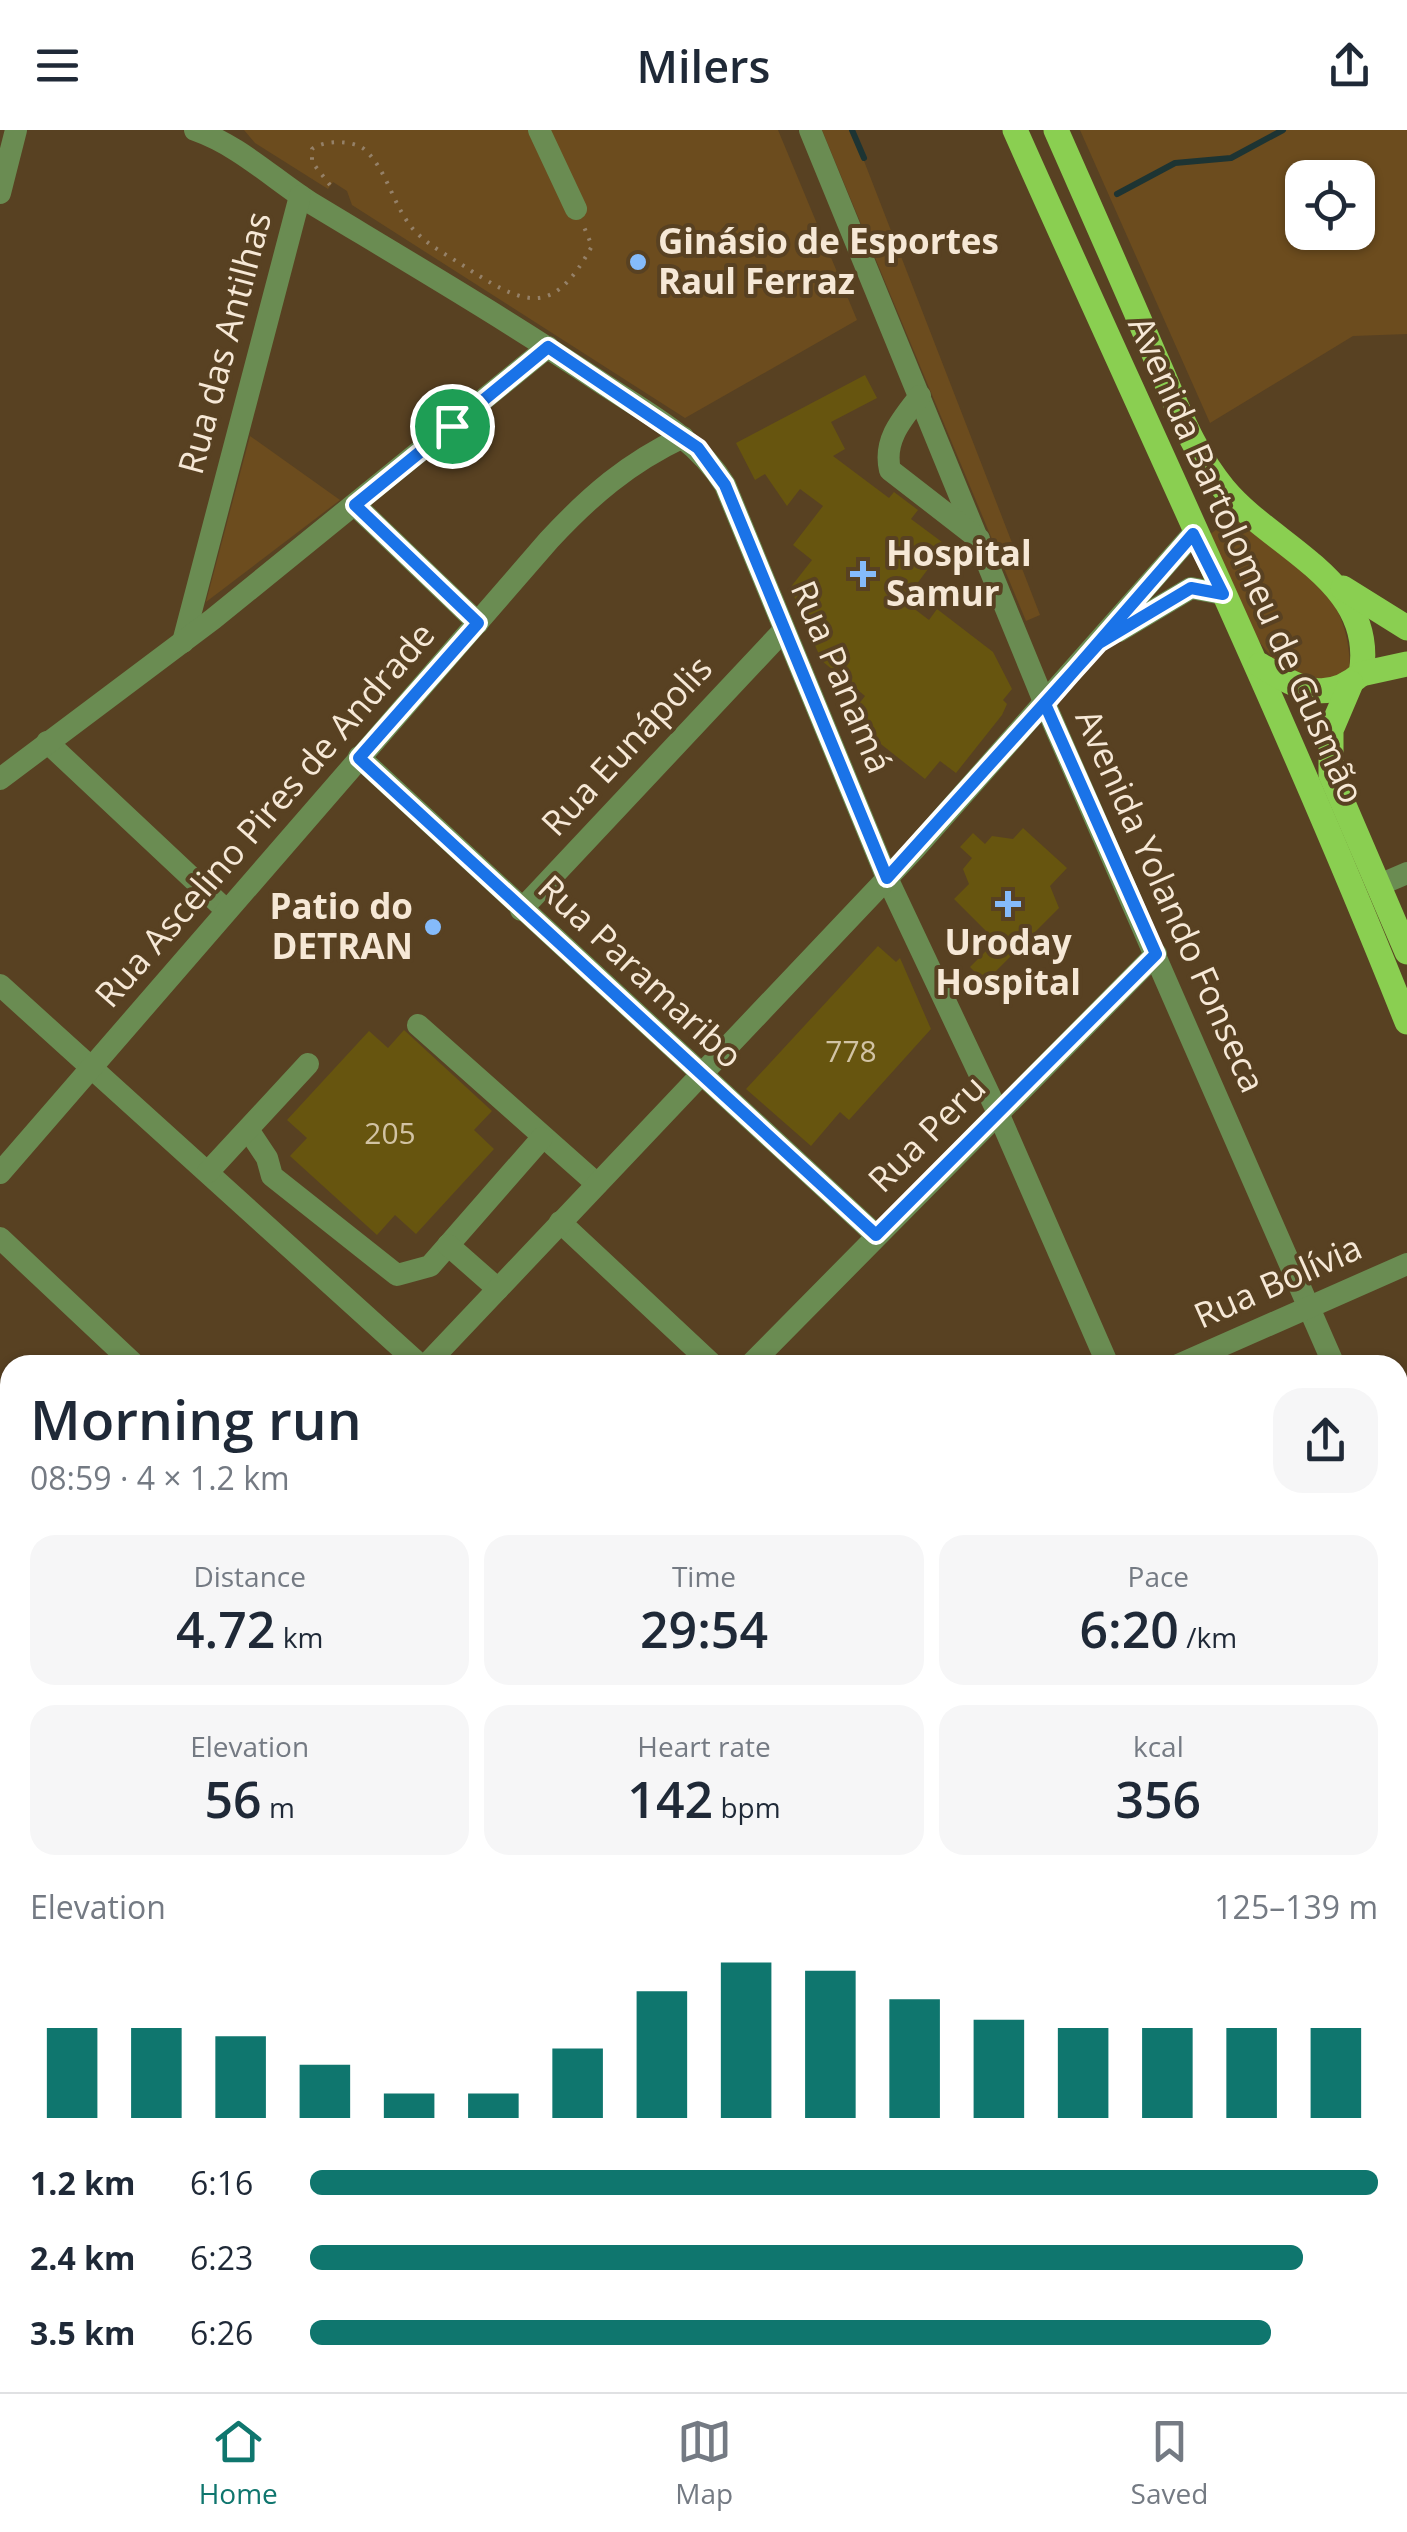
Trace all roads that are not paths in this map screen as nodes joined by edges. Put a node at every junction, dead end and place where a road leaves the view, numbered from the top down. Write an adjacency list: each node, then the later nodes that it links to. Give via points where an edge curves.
1 (16, 130): 8 (street)
2 (196, 130): 7 (street, Rua das Antilhas)
3 (539, 130): 10 (street)
4 (810, 130): 12 (street, Avenida Yolando Fonseca)
5 (1015, 130): 15 (main road, Avenida Bartolomeu de Gusmão)
6 (1056, 130): 17 (main road, Avenida Bartolomeu de Gusmão, via 1199,455 1246,514)
7 (232, 139): 9 (street, Rua das Antilhas)
8 (0, 193)
9 (300, 196): 11 (street, Rua Panamá); 19 (street, Rua das Antilhas)
10 (576, 209)
11 (548, 347): 13 (street, Rua Panamá); 14 (street)
12 (920, 396): 16 (street, Avenida Yolando Fonseca); 16 (street, via 890,438 890,470)
13 (682, 437): 21 (street, Rua Ascelino Pires de Andrade, via 592,494); 23 (street, Rua Panamá, via 725,485)
14 (355, 505): 20 (street); 21 (street)
15 (1193, 534): 18 (main road, Avenida Bartolomeu de Gusmão); 25 (street)
16 (979, 539): 29 (street, Avenida Yolando Fonseca)
17 (1336, 583): 22 (main road, Avenida Bartolomeu de Gusmão); 28 (main road, via 1360,626 1365,654)
18 (1223, 594): 25 (street, via 1191,588); 27 (main road, Avenida Bartolomeu de Gusmão)
19 (193, 605): 20 (street); 24 (street, Rua das Antilhas)
20 (213, 619): 24 (street)
21 (478, 623): 31 (street, Rua Ascelino Pires de Andrade)
22 (1407, 628)
23 (784, 631): 34 (street, Rua Panamá); 37 (street, Rua Eunápolis)
24 (183, 642): 30 (street)
25 (1099, 643): 29 (street)
26 (1407, 664): 28 (main road)
27 (1260, 665): 28 (main road, via 1301,690 1331,692); 41 (main road, Avenida Bartolomeu de Gusmão)
28 (1356, 678): 35 (main road, Avenida Bartolomeu de Gusmão, via 1331,730 1331,774)
29 (1045, 704): 34 (street); 39 (street, Avenida Yolando Fonseca)
30 (47, 742): 32 (street); 36 (street)
31 (359, 758): 36 (street, Rua Ascelino Pires de Andrade); 37 (street, Rua Paramaribo)
32 (0, 779)
33 (1407, 874): 35 (street)
34 (887, 878): 45 (street); 46 (street, Rua Panamá)
35 (1379, 885): 38 (main road, Avenida Bartolomeu de Gusmão)
36 (226, 910): 44 (street, Rua Ascelino Pires de Andrade)
37 (521, 910): 45 (street, Rua Paramaribo)
38 (1407, 952)
39 (1156, 954): 46 (street, Rua Peru); 58 (street, Avenida Yolando Fonseca)
40 (0, 984): 44 (street)
41 (1407, 1022)
42 (418, 1025): 48 (street)
43 (308, 1064): 47 (street)
44 (92, 1068): 49 (street); 50 (street, Rua Ascelino Pires de Andrade)
45 (700, 1076): 51 (street); 53 (street, Rua Paramaribo)
46 (998, 1113): 53 (street, Rua Peru); 64 (street, Rua Panamá)
47 (249, 1131): 49 (street); 55 (street, via 272,1176 397,1275 430,1266)
48 (542, 1138): 51 (street); 55 (street)
49 (208, 1172): 60 (street)
50 (0, 1173)
51 (597, 1184): 52 (street)
52 (560, 1222): 57 (street); 62 (street)
53 (876, 1235): 63 (street, Rua Peru)
54 (0, 1238): 59 (street)
55 (448, 1245): 57 (street)
56 (1407, 1264): 58 (street, Rua Bolívia)
57 (498, 1289): 61 (street)
58 (1308, 1307): 65 (street, Rua Bolívia); 66 (street, Avenida Yolando Fonseca)
59 (124, 1355)
60 (412, 1355)
61 (433, 1355)
62 (701, 1355)
63 (760, 1355)
64 (1104, 1355)
65 (1200, 1355)
66 (1330, 1355)

